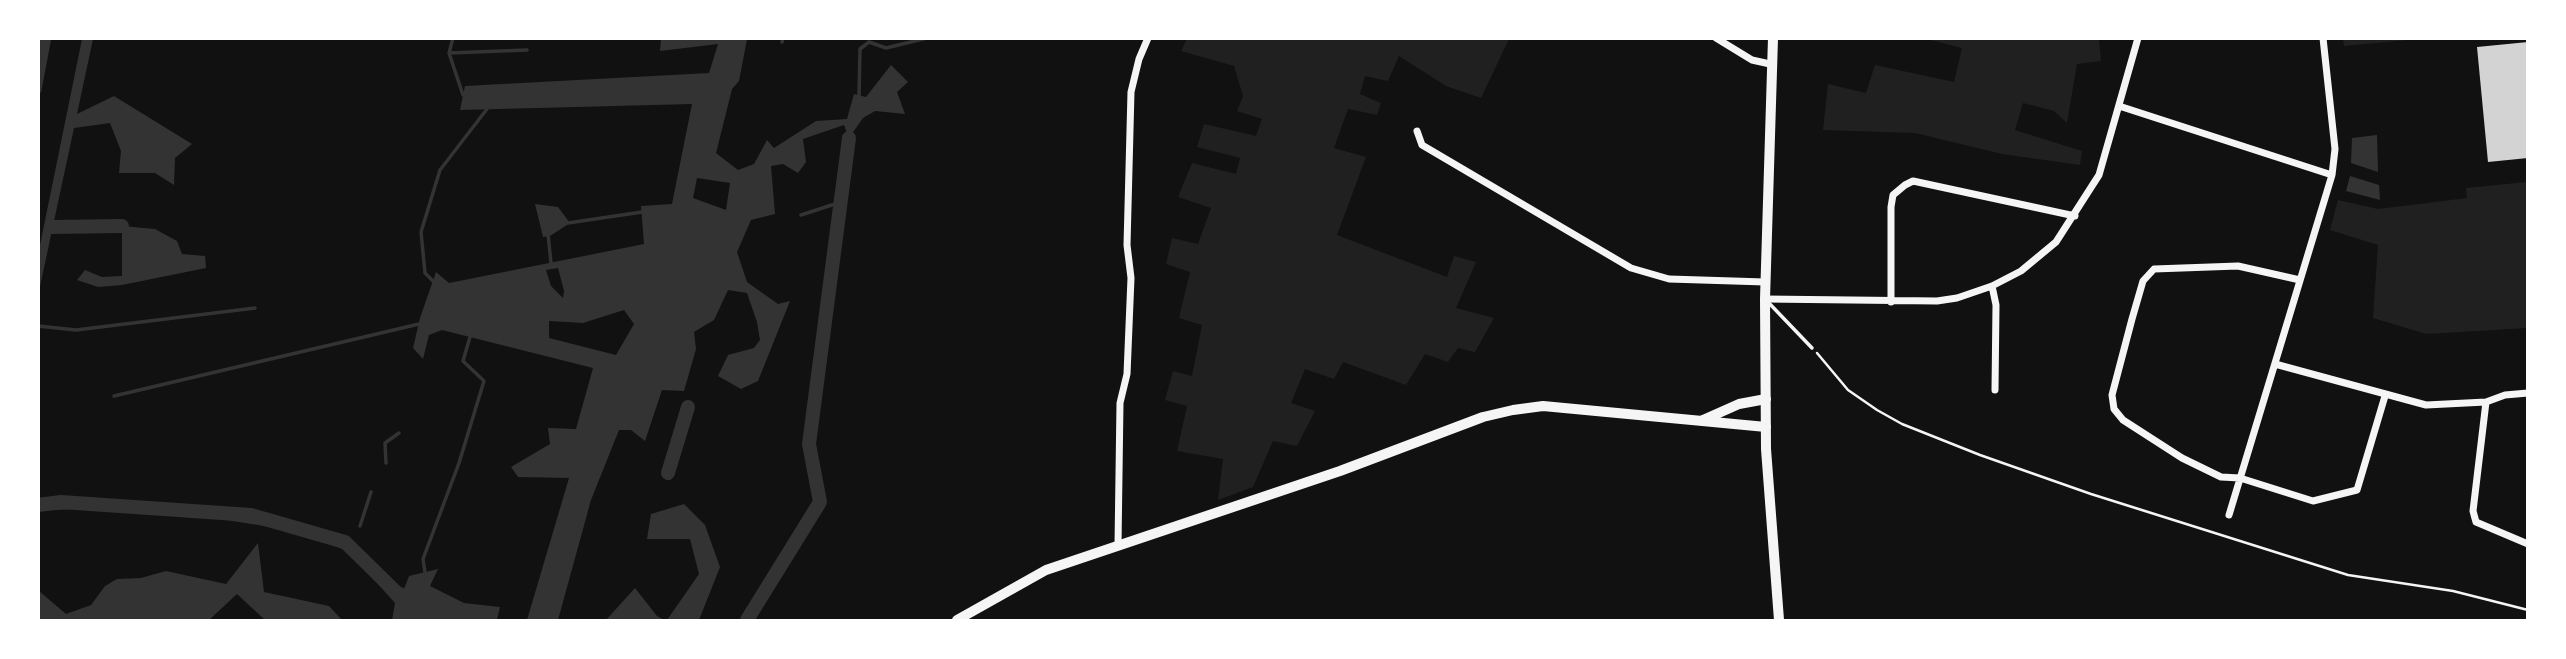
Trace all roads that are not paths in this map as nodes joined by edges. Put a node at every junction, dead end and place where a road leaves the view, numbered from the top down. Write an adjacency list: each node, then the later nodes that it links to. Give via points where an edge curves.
1 (1148, 38): 28 (street, via 1131,92 1127,245 1131,278 1126,374 1119,403)
2 (1716, 38): 6 (street, via 1752,60)
3 (1773, 38): 6 (main road)
4 (2138, 38): 7 (street)
5 (2323, 38): 9 (street, via 2335,149)
6 (1770, 64): 12 (main road)
7 (2119, 106): 9 (street); 10 (street, via 2099,175)
8 (1417, 131): 12 (street, via 1422,145 1631,268 1669,279)
9 (2332, 175): 11 (street)
10 (2075, 216): 13 (street, via 2038,259); 15 (street, via 1913,181 1893,195)
11 (2300, 280): 17 (street); 25 (street, via 2238,266 2154,269 2143,281 2112,395 2114,409 2123,421 2182,458 2221,477)
12 (1765, 282): 14 (main road)
13 (1992, 286): 15 (street, via 1957,298); 18 (street)
14 (1765, 299): 15 (street); 16 (lane); 21 (main road)
15 (1891, 302)
16 (1812, 348)
17 (2275, 364): 20 (street); 25 (street)
18 (1995, 390)
19 (2528, 393): 22 (street)
20 (2385, 396): 22 (street, via 2426,405); 25 (street, via 2357,490 2313,501)
21 (1766, 399): 23 (street, via 1739,404); 24 (main road)
22 (2486, 402): 27 (street, via 2473,511 2476,522)
23 (1702, 420): 24 (street); 28 (street, via 1543,406 1513,410)
24 (1766, 427): 30 (main road)
25 (2240, 478): 26 (street)
26 (2229, 515)
27 (2528, 544)
28 (1118, 545): 29 (street, via 1046,570)
29 (957, 621)
30 (1779, 621)

